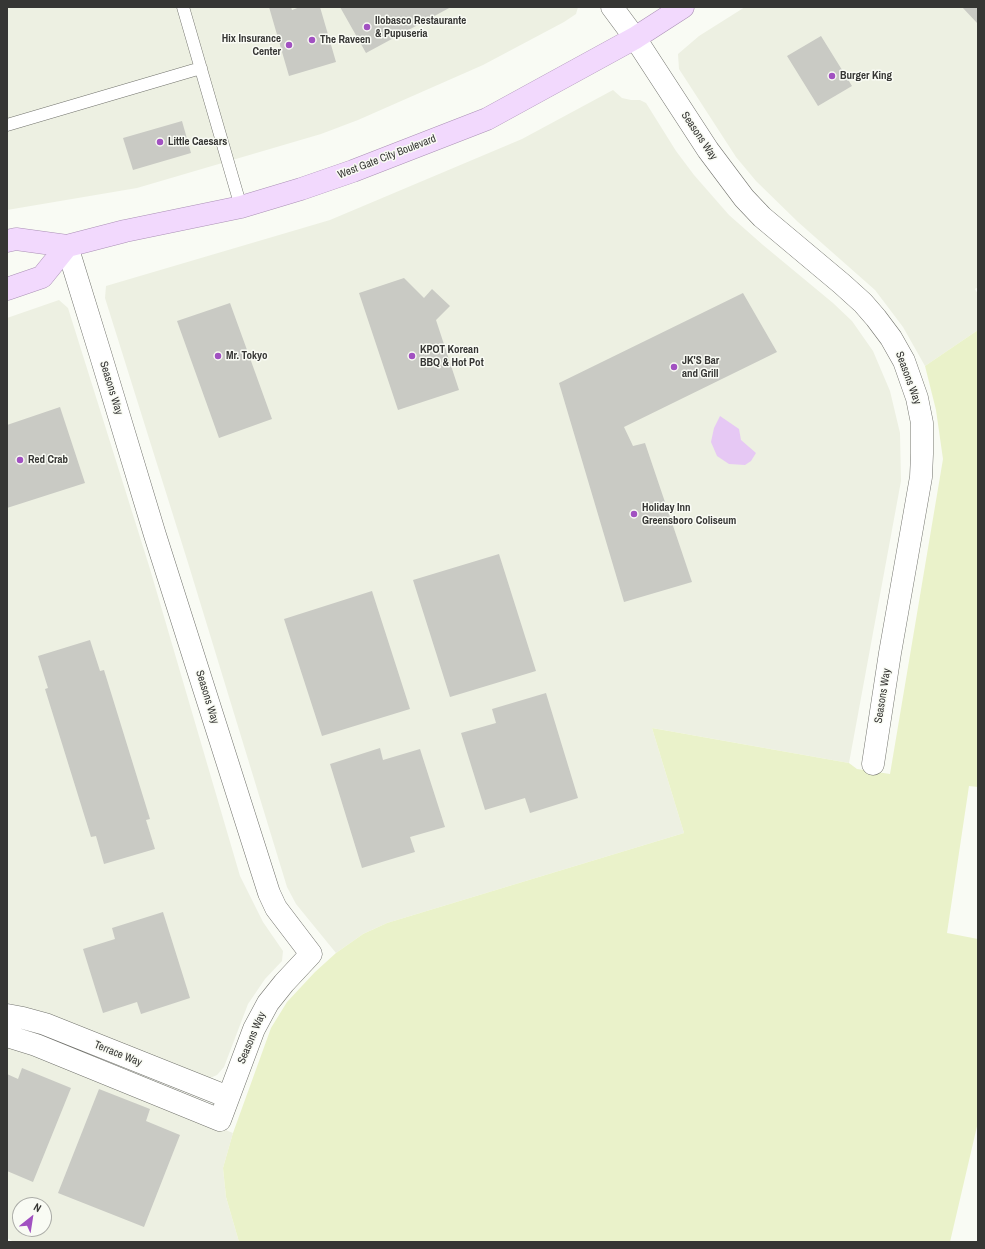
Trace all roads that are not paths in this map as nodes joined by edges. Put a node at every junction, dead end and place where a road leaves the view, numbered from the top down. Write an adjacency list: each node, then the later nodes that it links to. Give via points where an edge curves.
1 (183, 7): 5 (lane)
2 (612, 7): 4 (street, Seasons Way)
3 (683, 7): 4 (main road, West Gate City Boulevard)
4 (636, 38): 7 (main road, West Gate City Boulevard, via 487,118 346,174); 11 (street, Seasons Way, via 708,150 744,198 762,217 863,303 876,318 904,361 917,398 922,423 921,477)
5 (201, 68): 6 (lane); 7 (lane)
6 (7, 125)
7 (241, 207): 9 (main road, West Gate City Boulevard)
8 (7, 241): 9 (main road, West Gate City Boulevard, via 16,239)
9 (67, 246): 10 (main road, via 42,277); 14 (street, Seasons Way, via 269,894 276,908 311,954 268,1003 254,1028)
10 (7, 289)
11 (873, 764)
12 (7, 1015): 14 (street, Terrace Way, via 45,1024)
13 (7, 1036): 15 (street, Terrace Way, via 36,1045)
14 (228, 1097): 15 (street, Seasons Way)
15 (220, 1120)

